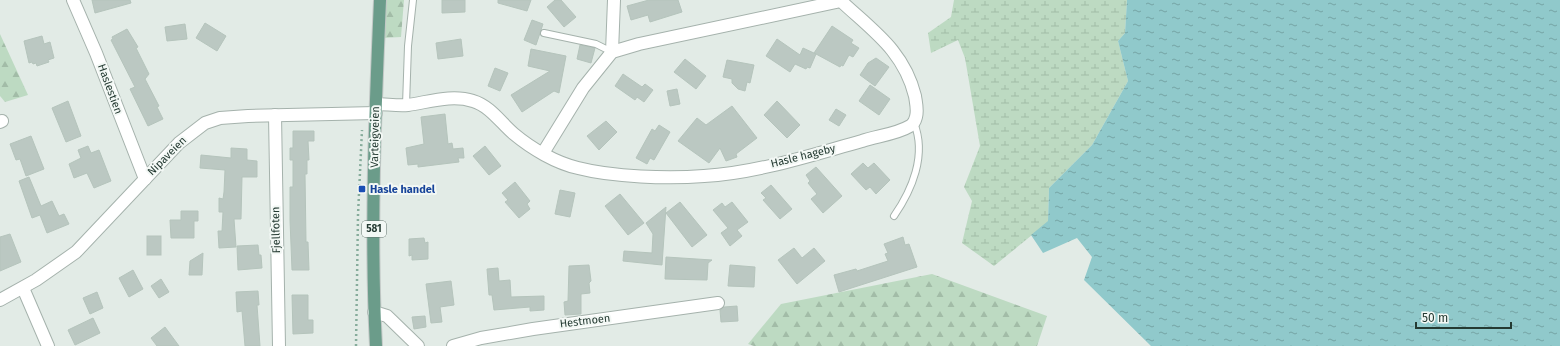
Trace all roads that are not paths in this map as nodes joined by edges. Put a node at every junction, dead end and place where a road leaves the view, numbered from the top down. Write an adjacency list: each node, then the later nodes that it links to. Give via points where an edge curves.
1 (73, 0): 13 (street, Haslestien)
2 (380, 0): 9 (main road, Varteigveien / 581)
3 (414, 0): 8 (lane, via 408,46)
4 (614, 0): 7 (street)
5 (841, 0): 7 (street); 11 (street, via 886,43 903,64 917,106)
6 (544, 33): 7 (lane, via 596,44)
7 (612, 52): 12 (street, via 583,88)
8 (406, 105): 9 (street, Hasle hageby); 12 (street, Hasle hageby, via 451,99 473,101 488,109 530,146)
9 (376, 108): 10 (street, Nipaveien); 18 (main road, Varteigveien / 581)
10 (275, 115): 13 (street, Nipaveien, via 220,118 205,123 179,143); 20 (street, Fjellfoten)
11 (914, 123): 12 (street, Hasle hageby, via 900,130 797,159 740,172 704,176 648,176 591,171 564,164); 14 (lane, via 920,143 916,172 910,190)
12 (543, 152)
13 (145, 179): 15 (street, Nipaveien, via 76,252)
14 (894, 216)
15 (23, 288): 16 (street, Nipaveien); 19 (street)
16 (0, 300)
17 (718, 303): 23 (street, Hestmoen, via 532,328)
18 (374, 312): 21 (main road, Varteigveien / 581); 22 (street, via 387,316)
19 (48, 346)
20 (279, 346)
21 (376, 346)
22 (418, 346)
23 (453, 346)

